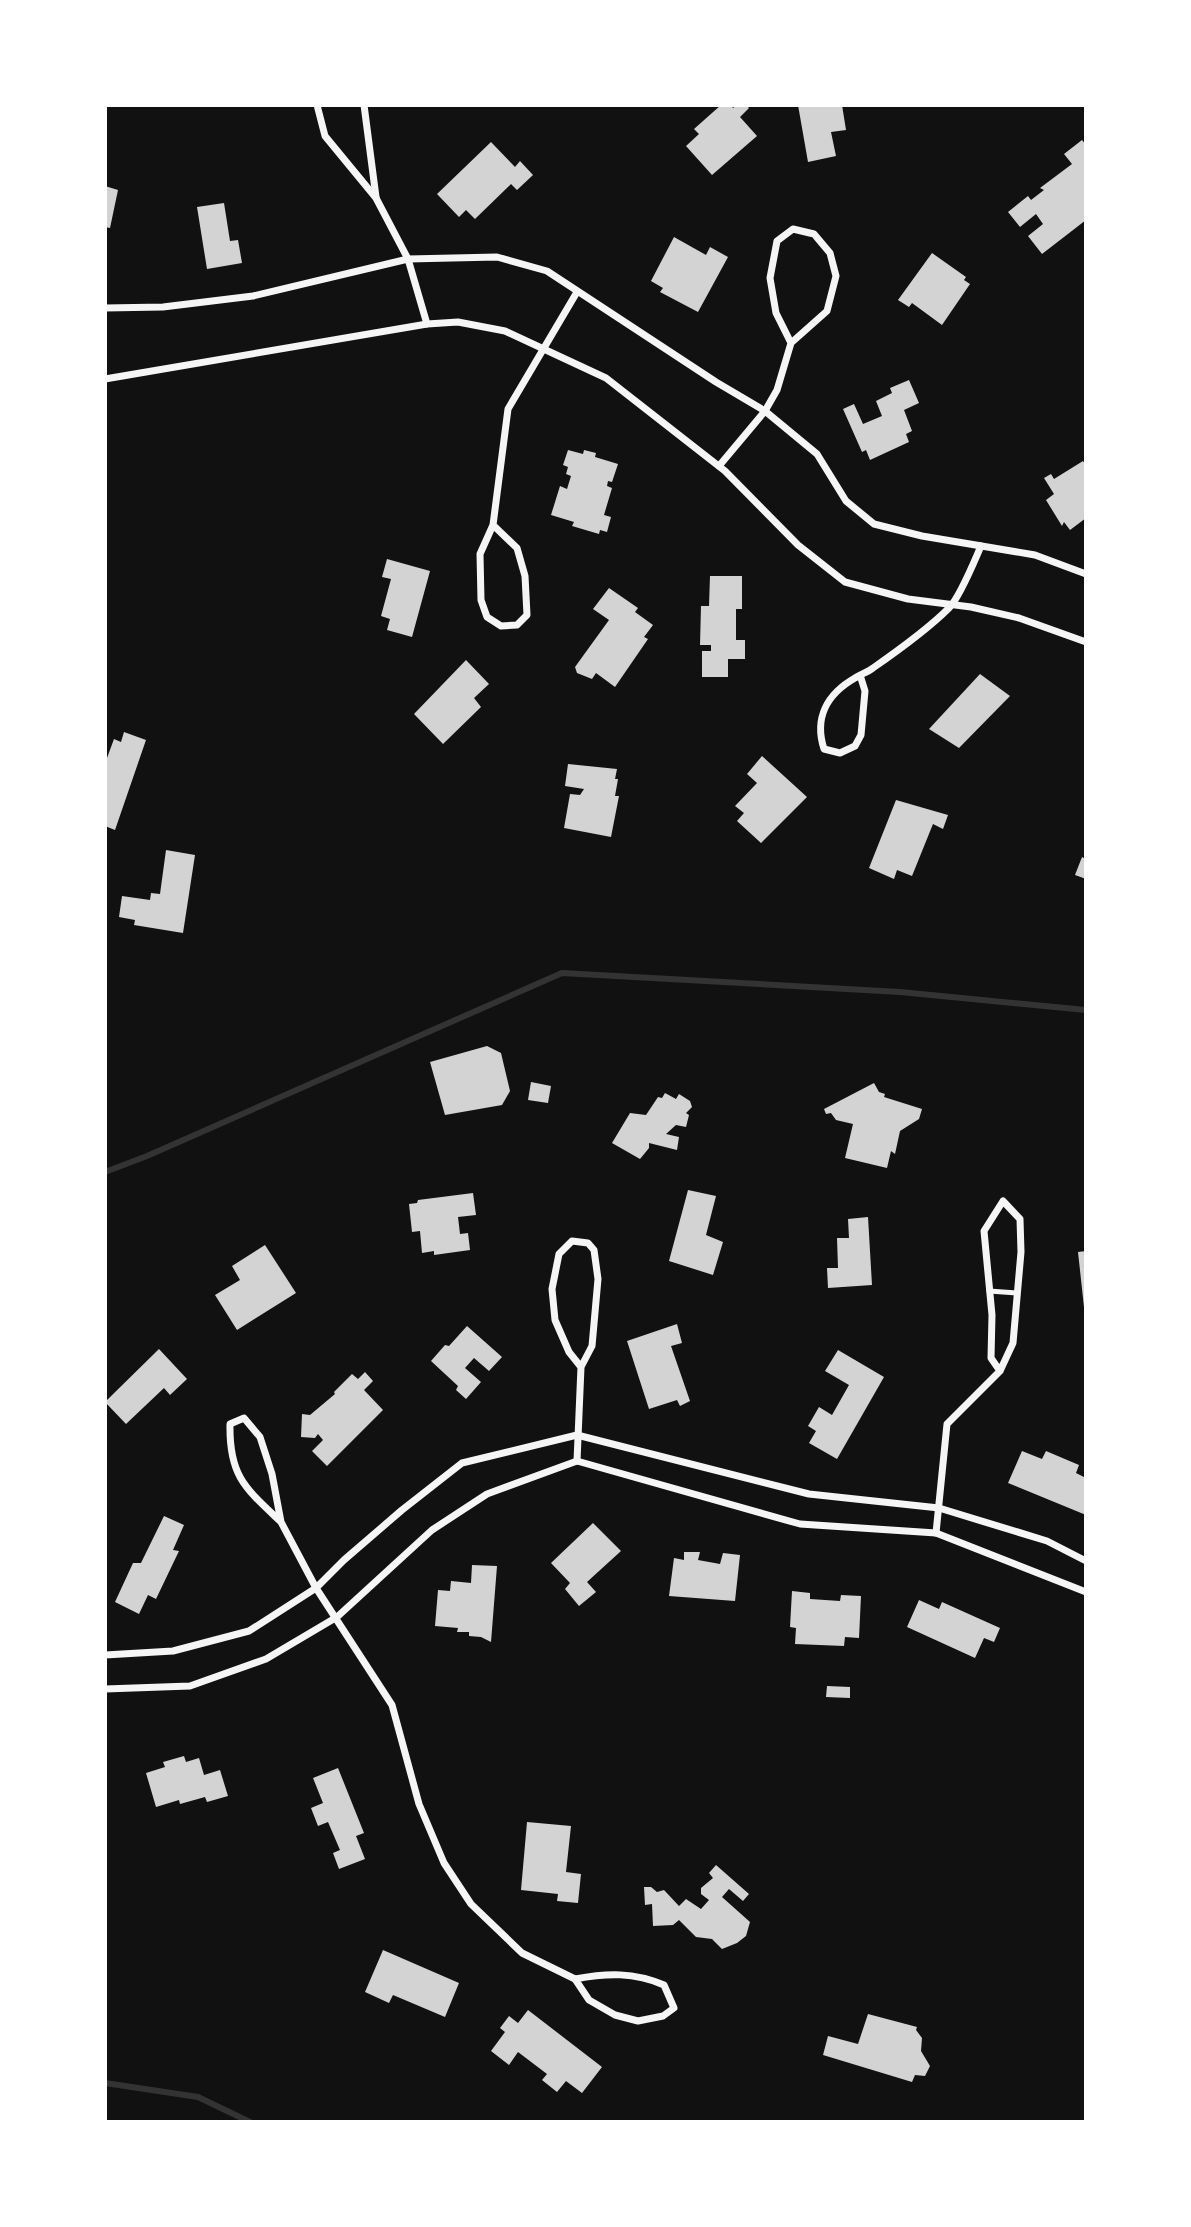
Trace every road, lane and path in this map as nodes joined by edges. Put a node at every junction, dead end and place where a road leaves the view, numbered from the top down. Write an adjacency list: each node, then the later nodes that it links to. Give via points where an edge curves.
1 (317, 105): 3 (street, via 325,136)
2 (364, 105): 3 (street)
3 (376, 198): 4 (street)
4 (408, 259): 5 (street, via 497,257 547,271); 6 (street, via 253,296 163,307); 7 (street)
5 (577, 292): 9 (street); 11 (street)
6 (105, 308)
7 (427, 324): 9 (street, via 458,322 505,331); 10 (street)
8 (791, 342): 8 (street, via 827,311 836,276 830,253 814,234 793,229 777,241 770,278 776,313); 11 (street, via 777,390)
9 (543, 349): 12 (street, via 606,378); 13 (street, via 508,409)
10 (105, 379)
11 (765, 411): 12 (street); 14 (street, via 817,454 846,501 874,524)
12 (719, 466): 16 (street, via 797,545 845,582)
13 (493, 525): 13 (street, via 480,554 481,600 487,617 501,626 517,625 527,615 526,576 517,548)
14 (981, 546): 15 (street, via 1035,555); 16 (street)
15 (1086, 574)
16 (951, 606): 17 (street, via 1019,618); 18 (street)
17 (1086, 642)
18 (860, 676): 18 (street, via 826,704 820,738 829,752 855,746 861,736 865,691)
19 (989, 1291): 20 (lane); 20 (street, via 984,1231 1003,1201 1020,1219); 22 (street, via 991,1358)
20 (1017, 1293): 22 (street, via 1013,1343)
21 (581, 1367): 21 (street, via 593,1346 598,1279 594,1250 588,1243 572,1241 559,1254 552,1289 555,1320); 23 (street)
22 (1000, 1371): 25 (street, via 947,1424)
23 (577, 1435): 24 (street); 25 (street, via 809,1494); 29 (street, via 462,1463)
24 (576, 1461): 27 (street, via 800,1524); 31 (street, via 476,1501 432,1530)
25 (939, 1508): 27 (street); 28 (street, via 1047,1541)
26 (281, 1522): 26 (street, via 260,1437 244,1418 230,1424 230,1450 240,1481); 29 (street)
27 (936, 1533): 30 (street)
28 (1086, 1561)
29 (316, 1588): 31 (street); 32 (street, via 249,1631 173,1651)
30 (1086, 1592)
31 (337, 1618): 33 (street, via 266,1659 190,1686); 34 (street, via 392,1705 419,1804 444,1863 471,1904 522,1954)
32 (105, 1655)
33 (105, 1689)
34 (575, 1979): 34 (street, via 589,2000 615,2015 638,2021 663,2016 674,2008 664,1985 647,1978 616,1973)

